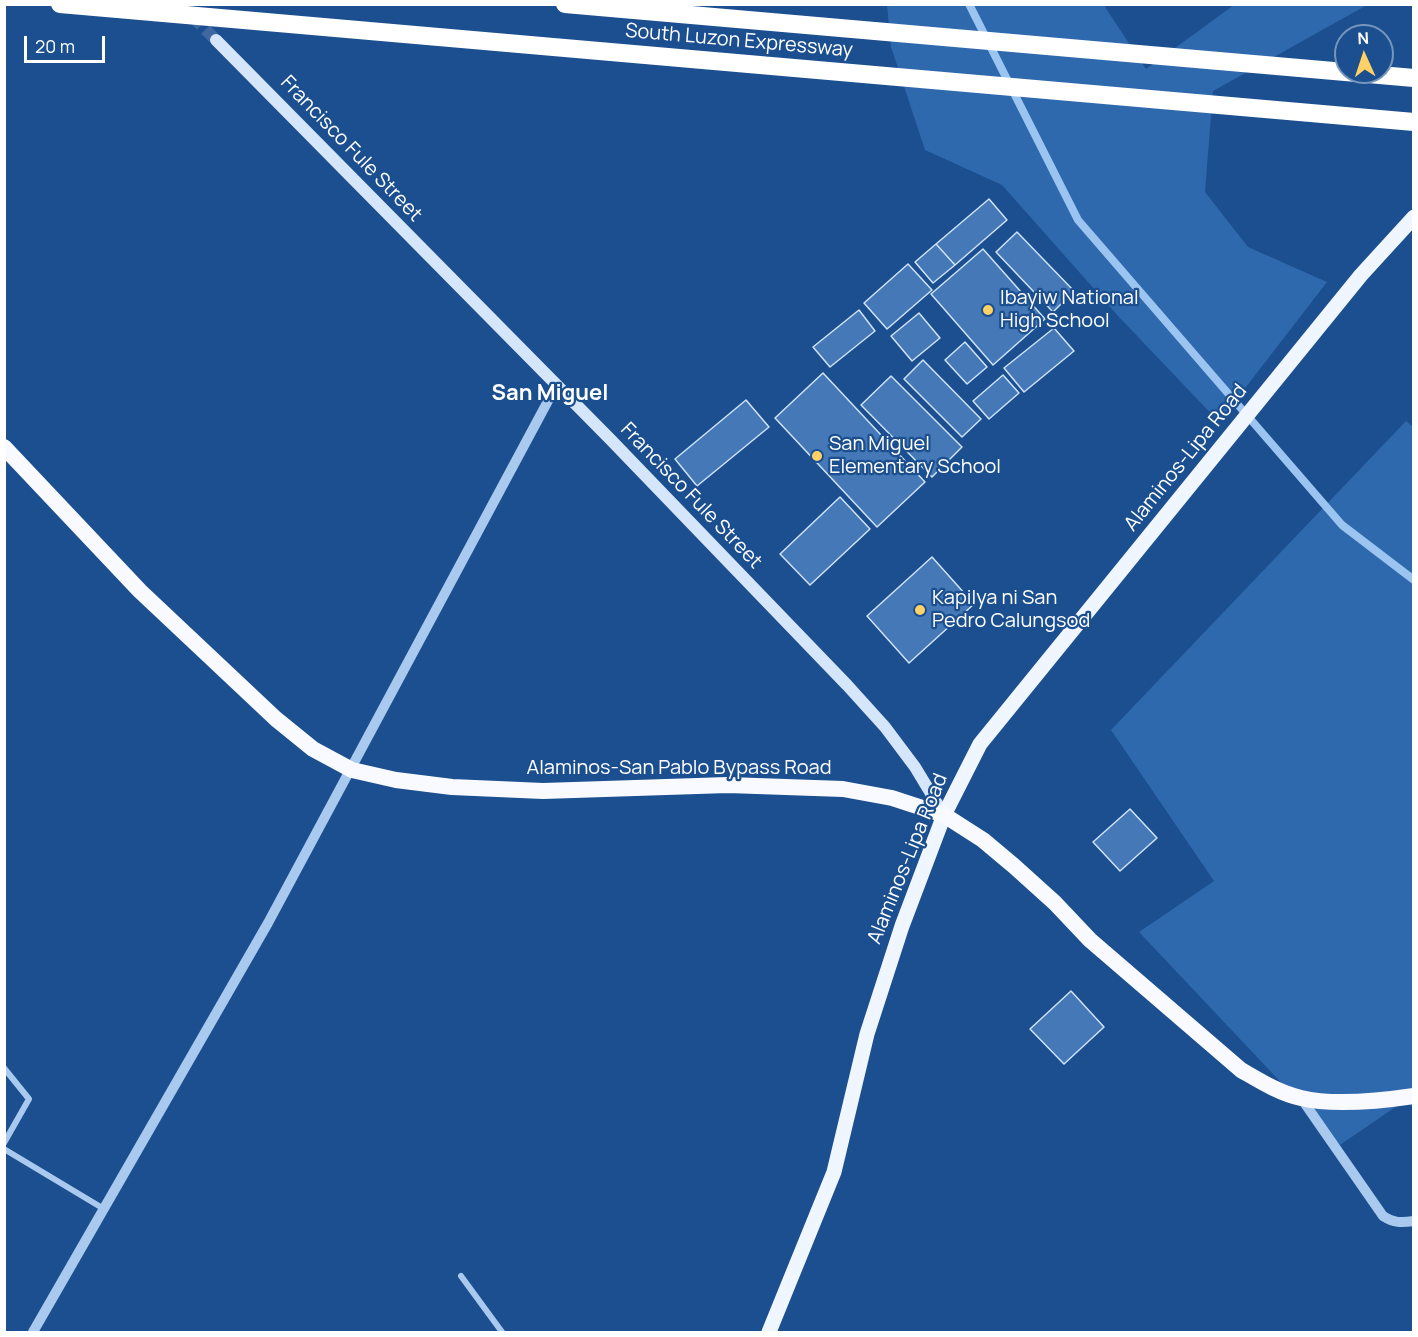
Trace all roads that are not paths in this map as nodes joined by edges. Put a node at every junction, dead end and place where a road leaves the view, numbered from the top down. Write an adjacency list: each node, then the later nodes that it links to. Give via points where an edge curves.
1 (60, 4): 5 (highway, South Luzon Expressway)
2 (565, 4): 4 (highway, South Luzon Expressway)
3 (216, 40): 7 (main road, Francisco Fule Street)
4 (1413, 78)
5 (1413, 122)
6 (1413, 217): 10 (main road, Alaminos-Lipa Road, via 1361,274 980,744)
7 (556, 386): 9 (street); 10 (main road, Francisco Fule Street, via 885,727)
8 (4, 447): 9 (highway, Alaminos-San Pablo Bypass Road, via 140,591 276,719 313,749)
9 (352, 770): 10 (highway, Alaminos-San Pablo Bypass Road, via 452,787 543,791 728,785 843,789 892,798); 16 (street)
10 (944, 815): 13 (highway, Alaminos-San Pablo Bypass Road, via 1014,866 1090,940 1241,1070 1266,1085); 21 (main road, Alaminos-Lipa Road, via 867,1034 834,1172)
11 (4, 1068): 14 (street, via 29,1099)
12 (1413, 1096): 13 (highway, Alaminos-San Pablo Bypass Road, via 1366,1101)
13 (1301, 1098): 17 (street, via 1383,1216 1393,1222)
14 (4, 1143)
15 (4, 1149): 16 (street)
16 (104, 1209): 19 (street)
17 (1413, 1221)
18 (461, 1276): 20 (street)
19 (33, 1332)
20 (502, 1332)
21 (769, 1332)

